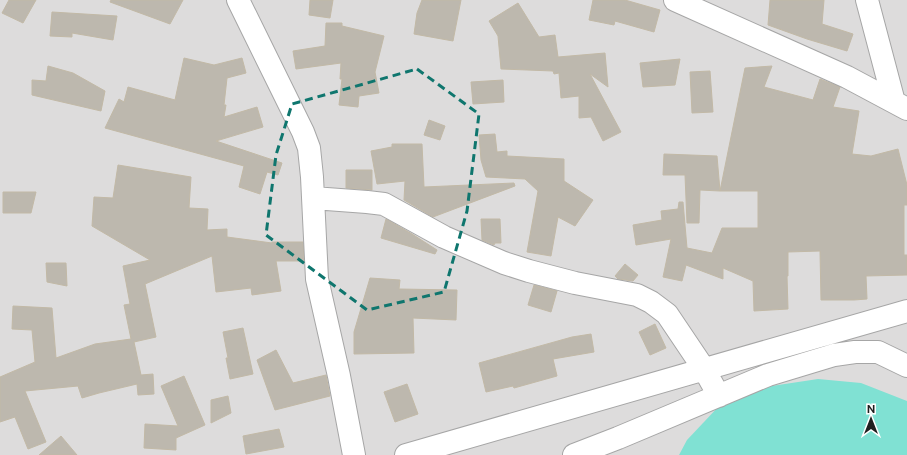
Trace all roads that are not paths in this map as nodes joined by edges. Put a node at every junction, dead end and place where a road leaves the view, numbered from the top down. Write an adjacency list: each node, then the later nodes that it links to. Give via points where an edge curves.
1 (238, 0): 5 (street, via 303,132 309,148)
2 (675, 0): 4 (street, via 847,77)
3 (867, 0): 4 (street)
4 (900, 106)
5 (313, 198): 8 (street, via 384,204 444,237 504,263 575,283 637,295 667,314); 10 (street, via 317,279)
6 (907, 311): 8 (street)
7 (907, 366): 9 (street, via 878,352 834,355 768,375)
8 (704, 369): 9 (street); 11 (street)
9 (719, 396): 12 (street)
10 (354, 455)
11 (406, 455)
12 (574, 455)

